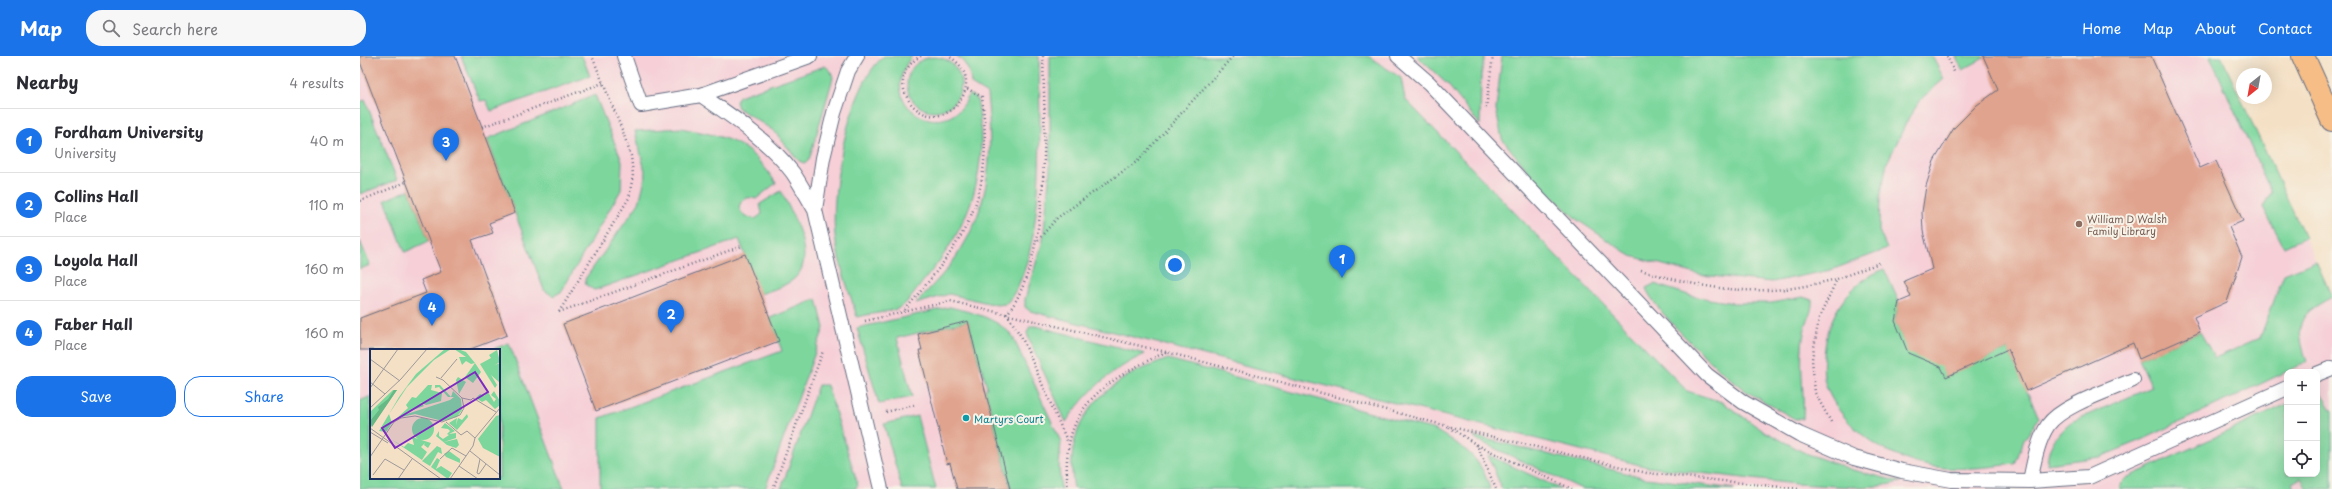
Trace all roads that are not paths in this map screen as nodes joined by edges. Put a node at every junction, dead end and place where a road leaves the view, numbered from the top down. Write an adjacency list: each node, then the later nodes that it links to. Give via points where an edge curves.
1 (624, 56): 6 (lane, via 641,105)
2 (810, 56): 6 (lane)
3 (857, 56): 8 (lane, via 848,71 834,113 823,158)
4 (1398, 56): 14 (lane, via 1429,83 1707,375 1743,402 1799,434 1854,458 1902,471 1951,480)
5 (2303, 56): 7 (main road)
6 (701, 95): 8 (lane, via 763,142 792,173)
7 (2332, 120)
8 (815, 210): 15 (lane)
9 (2332, 368): 10 (lane)
10 (2320, 373)
11 (2133, 380): 14 (lane, via 2067,410 2049,424 2035,456)
12 (2284, 389): 13 (lane)
13 (2089, 477): 14 (lane); 16 (lane)
14 (2030, 481)
15 (882, 489)
16 (2063, 489)

